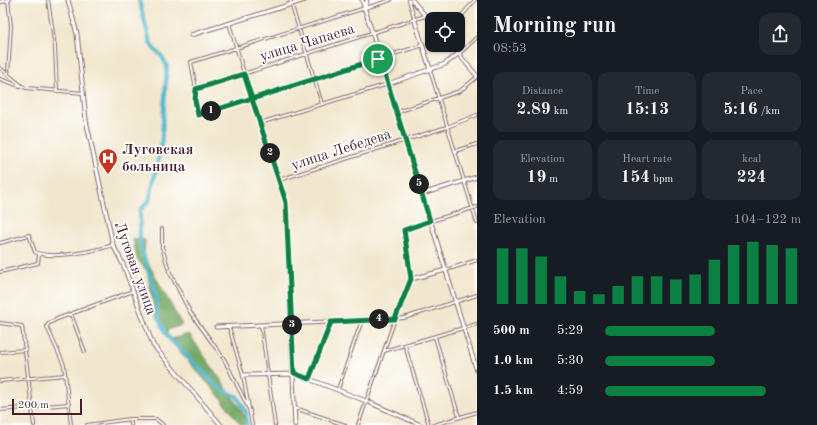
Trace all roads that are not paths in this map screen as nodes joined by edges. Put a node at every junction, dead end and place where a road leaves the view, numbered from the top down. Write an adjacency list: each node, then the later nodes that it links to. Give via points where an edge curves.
1 (8, 0): 11 (street); 29 (street, via 11,26)
2 (48, 0): 37 (street, via 55,47)
3 (68, 0): 38 (street, Луговая улица, via 77,34)
4 (290, 0): 12 (street)
5 (305, 0): 12 (street)
6 (362, 0): 13 (street)
7 (367, 0): 13 (street)
8 (391, 0): 13 (street)
9 (411, 0): 15 (street); 16 (street)
10 (476, 0): 14 (street)
11 (0, 2)
12 (291, 4): 17 (street); 18 (street)
13 (365, 9): 18 (street, via 361,8); 19 (street)
14 (465, 12)
15 (425, 16): 16 (street, улица Чапаева)
16 (415, 20): 19 (street, улица Чапаева); 22 (street)
17 (230, 23): 20 (street); 23 (street)
18 (300, 29): 23 (street); 24 (street)
19 (372, 33): 24 (street, улица Чапаева); 26 (street)
20 (191, 35)
21 (477, 37): 25 (street)
22 (423, 45): 26 (street); 28 (street)
23 (236, 48): 30 (street); 36 (street, via 191,62)
24 (307, 54): 30 (street, улица Чапаева); 32 (street)
25 (458, 54): 28 (street, via 445,64); 31 (street)
26 (380, 58): 32 (street); 34 (street)
27 (0, 68): 29 (street)
28 (430, 69): 34 (street); 40 (street)
29 (8, 74): 35 (street)
30 (244, 74): 36 (street, улица Чапаева); 39 (street)
31 (477, 76): 40 (street, via 460,91)
32 (315, 78): 39 (street); 41 (street)
33 (0, 80): 35 (street)
34 (388, 84): 41 (street); 42 (street)
35 (22, 86): 37 (street)
36 (196, 89): 39 (street, via 198,115)
37 (57, 91): 38 (street)
38 (83, 92): 59 (street, Луговая улица, via 86,120)
39 (252, 98): 44 (street)
40 (438, 98): 42 (street); 45 (street)
41 (322, 104): 44 (street)
42 (397, 112): 46 (street)
43 (477, 115): 45 (street, улица Лебедева)
44 (260, 123): 50 (street)
45 (447, 127): 46 (street, улица Лебедева); 48 (street)
46 (405, 140): 50 (street, улица Лебедева); 52 (street)
47 (477, 144): 48 (street)
48 (455, 151): 51 (street)
49 (477, 177): 51 (street)
50 (279, 180): 73 (street, via 286,209)
51 (464, 181): 52 (street); 54 (street)
52 (422, 194): 55 (street)
53 (477, 207): 54 (street)
54 (472, 209): 55 (street); 56 (street)
55 (430, 221): 62 (street); 64 (street, via 404,230)
56 (477, 223)
57 (162, 229): 99 (street, via 162,247 169,271 190,312 224,359)
58 (0, 243): 60 (street, via 29,235 35,252)
59 (113, 245): 60 (street, via 92,252); 65 (street, Луговая улица)
60 (39, 254): 63 (street, via 38,263)
61 (477, 260): 62 (street)
62 (446, 270): 64 (street); 67 (street)
63 (0, 272)
64 (411, 279): 69 (street)
65 (133, 291): 68 (street); 109 (street, Луговая улица, via 155,349)
66 (477, 295): 67 (street)
67 (456, 302): 69 (street); 78 (street)
68 (71, 314): 84 (street); 88 (street, via 55,320 48,326 64,365)
69 (395, 319): 70 (street); 82 (street)
70 (362, 320): 71 (street); 93 (street)
71 (331, 322): 73 (street); 91 (street)
72 (0, 323): 81 (street, via 22,326)
73 (292, 323): 75 (street); 86 (street)
74 (477, 324): 78 (street)
75 (261, 325): 77 (street); 87 (street)
76 (216, 327): 77 (street)
77 (229, 327): 89 (street)
78 (464, 328): 79 (street); 85 (street)
79 (435, 337): 80 (street); 101 (street)
80 (405, 346): 82 (street); 116 (street)
81 (26, 350): 83 (street); 90 (street)
82 (384, 351): 94 (street)
83 (0, 352)
84 (85, 352)
85 (477, 371)
86 (294, 373): 87 (street); 91 (street); 97 (street)
87 (268, 374): 89 (street); 111 (street)
88 (65, 375): 90 (street); 95 (street)
89 (243, 375): 99 (street)
90 (30, 378): 92 (street); 96 (street)
91 (309, 379): 93 (street)
92 (0, 381)
93 (338, 389): 94 (street)
94 (366, 401): 114 (street); 115 (street)
95 (69, 404): 96 (street); 105 (street)
96 (32, 407): 98 (street); 104 (street)
97 (295, 408): 112 (street); 113 (street)
98 (0, 410)
99 (250, 411): 110 (street)
100 (477, 412): 101 (street)
101 (459, 417): 117 (street)
102 (130, 419): 103 (street); 107 (street); 108 (street, via 156,419)
103 (112, 423): 106 (street)
104 (34, 425)
105 (71, 425)
106 (87, 425)
107 (131, 425)
108 (163, 425)
109 (221, 425)
110 (252, 425)
111 (274, 425)
112 (295, 425)
113 (345, 425)
114 (358, 425)
115 (421, 425)
116 (429, 425)
117 (434, 425)

